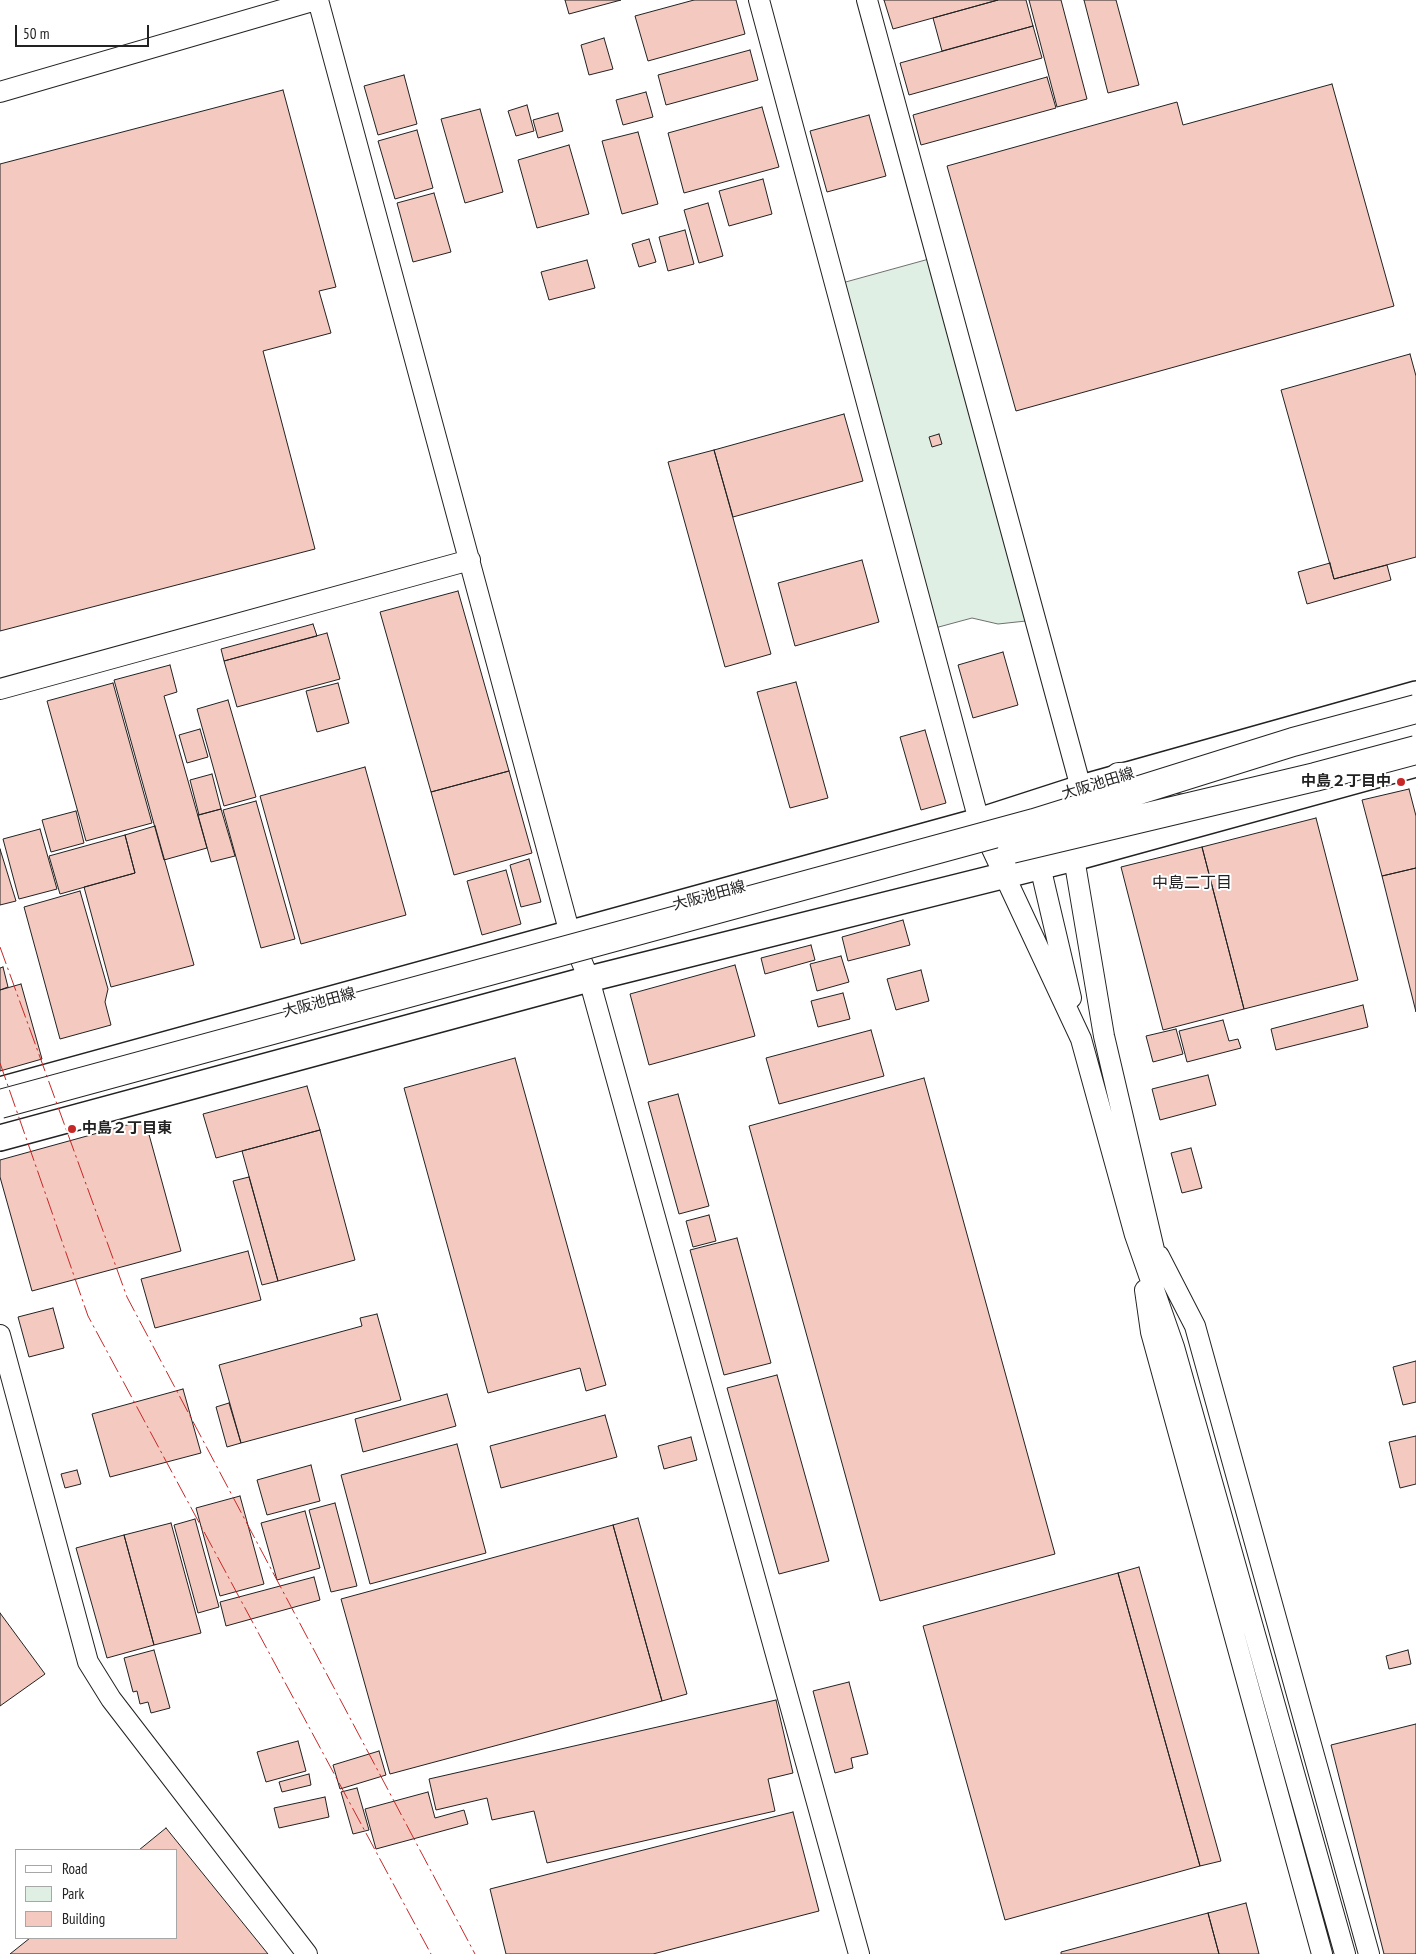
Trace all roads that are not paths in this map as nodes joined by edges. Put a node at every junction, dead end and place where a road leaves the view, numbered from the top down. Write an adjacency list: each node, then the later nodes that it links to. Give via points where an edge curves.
1 (317, 0): 4 (street); 5 (street)
2 (759, 0): 14 (street)
3 (867, 0): 13 (street)
4 (0, 92)
5 (470, 560): 6 (street); 18 (street)
6 (0, 688)
7 (1416, 694): 12 (main road, 大阪池田線)
8 (1416, 709): 22 (highway, bridge, via 1293,742 1034,823)
9 (1416, 728): 12 (highway, via 1209,781 1143,776)
10 (1416, 750): 23 (highway, bridge, via 1044,840)
11 (1416, 764): 15 (main road)
12 (1119, 778): 13 (main road, 大阪池田線)
13 (1081, 788): 14 (main road, 大阪池田線); 15 (street); 16 (street, via 1061,803 1048,822 1040,845)
14 (979, 821): 17 (street); 18 (main road, 大阪池田線)
15 (1074, 858): 16 (main road); 25 (street, via 1104,1036)
16 (1040, 866): 17 (main road); 20 (street)
17 (1005, 875): 19 (main road); 20 (street)
18 (570, 934): 19 (street); 21 (main road, 大阪池田線)
19 (589, 979): 24 (main road); 28 (street)
20 (1081, 1039): 25 (street)
21 (0, 1090)
22 (0, 1104)
23 (0, 1123)
24 (0, 1138)
25 (1147, 1246): 29 (street, via 1150,1332); 30 (street); 31 (street, via 1195,1326)
26 (0, 1336): 27 (street, via 88,1662 111,1699)
27 (308, 1954)
28 (859, 1954)
29 (1322, 1954)
30 (1344, 1954)
31 (1369, 1954)

